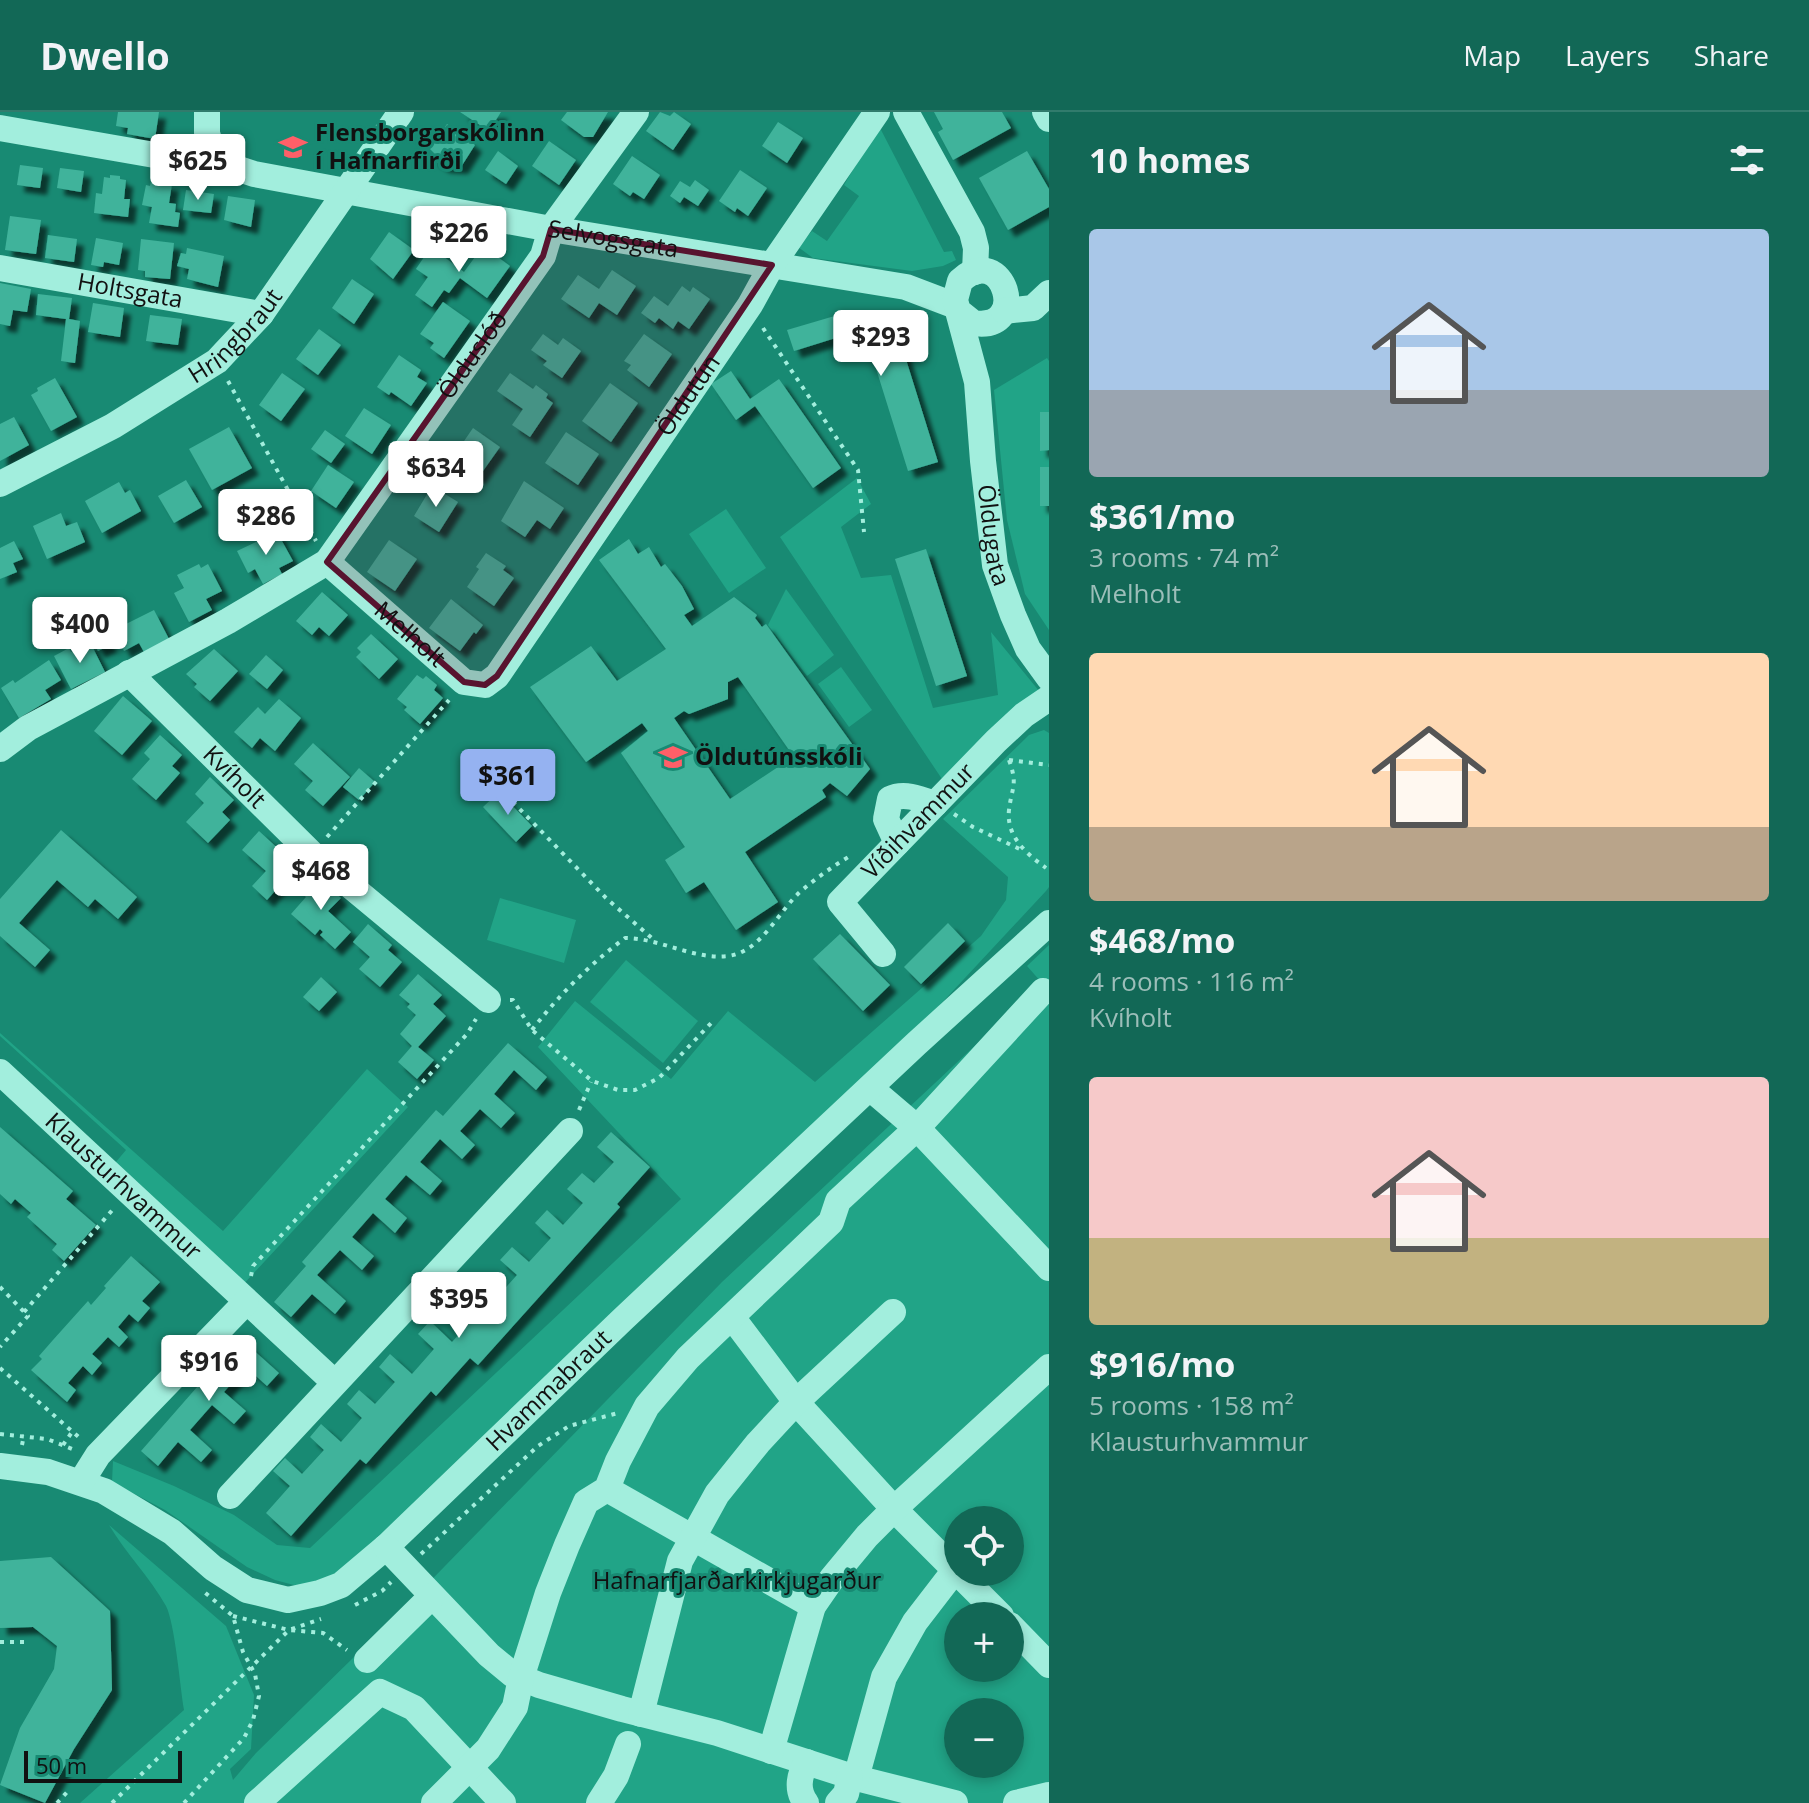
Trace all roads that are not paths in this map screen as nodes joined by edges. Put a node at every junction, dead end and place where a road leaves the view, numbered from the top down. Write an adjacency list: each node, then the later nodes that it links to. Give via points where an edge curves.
1 (207, 112): 9 (street)
2 (401, 112): 10 (street, Hringbraut)
3 (636, 112): 11 (street, Ölduslóð)
4 (877, 112): 12 (street, Öldutún)
5 (906, 112): 14 (street, via 972,232 976,248)
6 (1045, 112): 7 (street)
7 (1049, 119)
8 (0, 128): 9 (street, via 180,157)
9 (211, 147): 10 (street, Selvogsgata, via 233,167)
10 (345, 193): 11 (street, Selvogsgata); 19 (street, Hringbraut)
11 (551, 229): 12 (street, Selvogsgata); 22 (street, Ölduslóð, via 543,256)
12 (772, 265): 15 (street, Selvogsgata); 24 (street, Öldutún)
13 (0, 268): 19 (street, Holtsgata)
14 (970, 274): 15 (street, Selvogsgata); 17 (street, via 995,276); 18 (street, via 957,287)
15 (906, 287): 18 (street, Selvogsgata)
16 (1049, 291): 17 (street, via 1033,308)
17 (1002, 305): 18 (street, via 986,324 973,323); 20 (street, Öldugata)
18 (957, 309): 20 (street, Öldugata)
19 (261, 314): 21 (street, Hringbraut, via 217,361 113,426)
20 (977, 382): 25 (street, Öldugata, via 995,565 1028,649)
21 (0, 484)
22 (327, 562): 23 (street, Ölduslóð); 24 (street, Melholt, via 464,682 485,685)
23 (129, 673): 27 (street, Ölduslóð); 33 (street, Kvíholt, via 312,854)
24 (497, 676)
25 (1049, 678)
26 (1049, 698): 28 (street, Víðihvammur, via 1024,715)
27 (0, 749)
28 (938, 800): 29 (street, Víðihvammur); 29 (street, via 890,799 886,819)
29 (897, 843): 31 (street, Víðihvammur, via 840,902)
30 (1044, 925): 35 (street, Hvammabraut)
31 (883, 954)
32 (1043, 991): 36 (street)
33 (488, 1000)
34 (0, 1072): 39 (street, Klausturhvammur)
35 (870, 1088): 36 (street); 51 (street, Hvammabraut)
36 (917, 1128): 38 (street); 41 (street, via 838,1201 831,1222)
37 (570, 1131): 43 (street)
38 (1049, 1268)
39 (246, 1302): 43 (street, Klausturhvammur); 46 (street, via 98,1455)
40 (893, 1312): 44 (street)
41 (732, 1317): 44 (street); 47 (street, via 647,1406)
42 (1049, 1367): 49 (street)
43 (334, 1382): 48 (street)
44 (796, 1402): 49 (street); 50 (street, via 717,1494)
45 (9, 1467): 46 (street, Hvammabraut)
46 (81, 1482): 51 (street, Hvammabraut, via 172,1532 230,1581 269,1596 288,1600 341,1585)
47 (607, 1489): 50 (street); 61 (street, via 586,1502 548,1593)
48 (230, 1496)
49 (894, 1509): 52 (street); 57 (street)
50 (692, 1537): 57 (street); 62 (street, via 680,1561)
51 (386, 1547): 55 (street)
52 (944, 1559)
53 (944, 1584): 67 (street, via 884,1677)
54 (971, 1586): 56 (street)
55 (432, 1596): 59 (street); 61 (street, via 489,1655)
56 (987, 1602)
57 (813, 1606): 64 (street)
58 (1024, 1639): 60 (street)
59 (359, 1658)
60 (1049, 1665)
61 (521, 1678): 62 (street); 66 (street, via 508,1720)
62 (641, 1714): 64 (street)
63 (628, 1744): 72 (street)
64 (771, 1751): 65 (street)
65 (807, 1762): 67 (street); 73 (street, via 799,1784)
66 (470, 1769): 69 (street, via 414,1708 380,1692); 70 (street); 71 (street)
67 (853, 1777): 74 (street); 75 (street)
68 (1049, 1795): 76 (street)
69 (262, 1801)
70 (434, 1803)
71 (503, 1803)
72 (599, 1803)
73 (806, 1803)
74 (838, 1803)
75 (955, 1803)
76 (1016, 1803)

